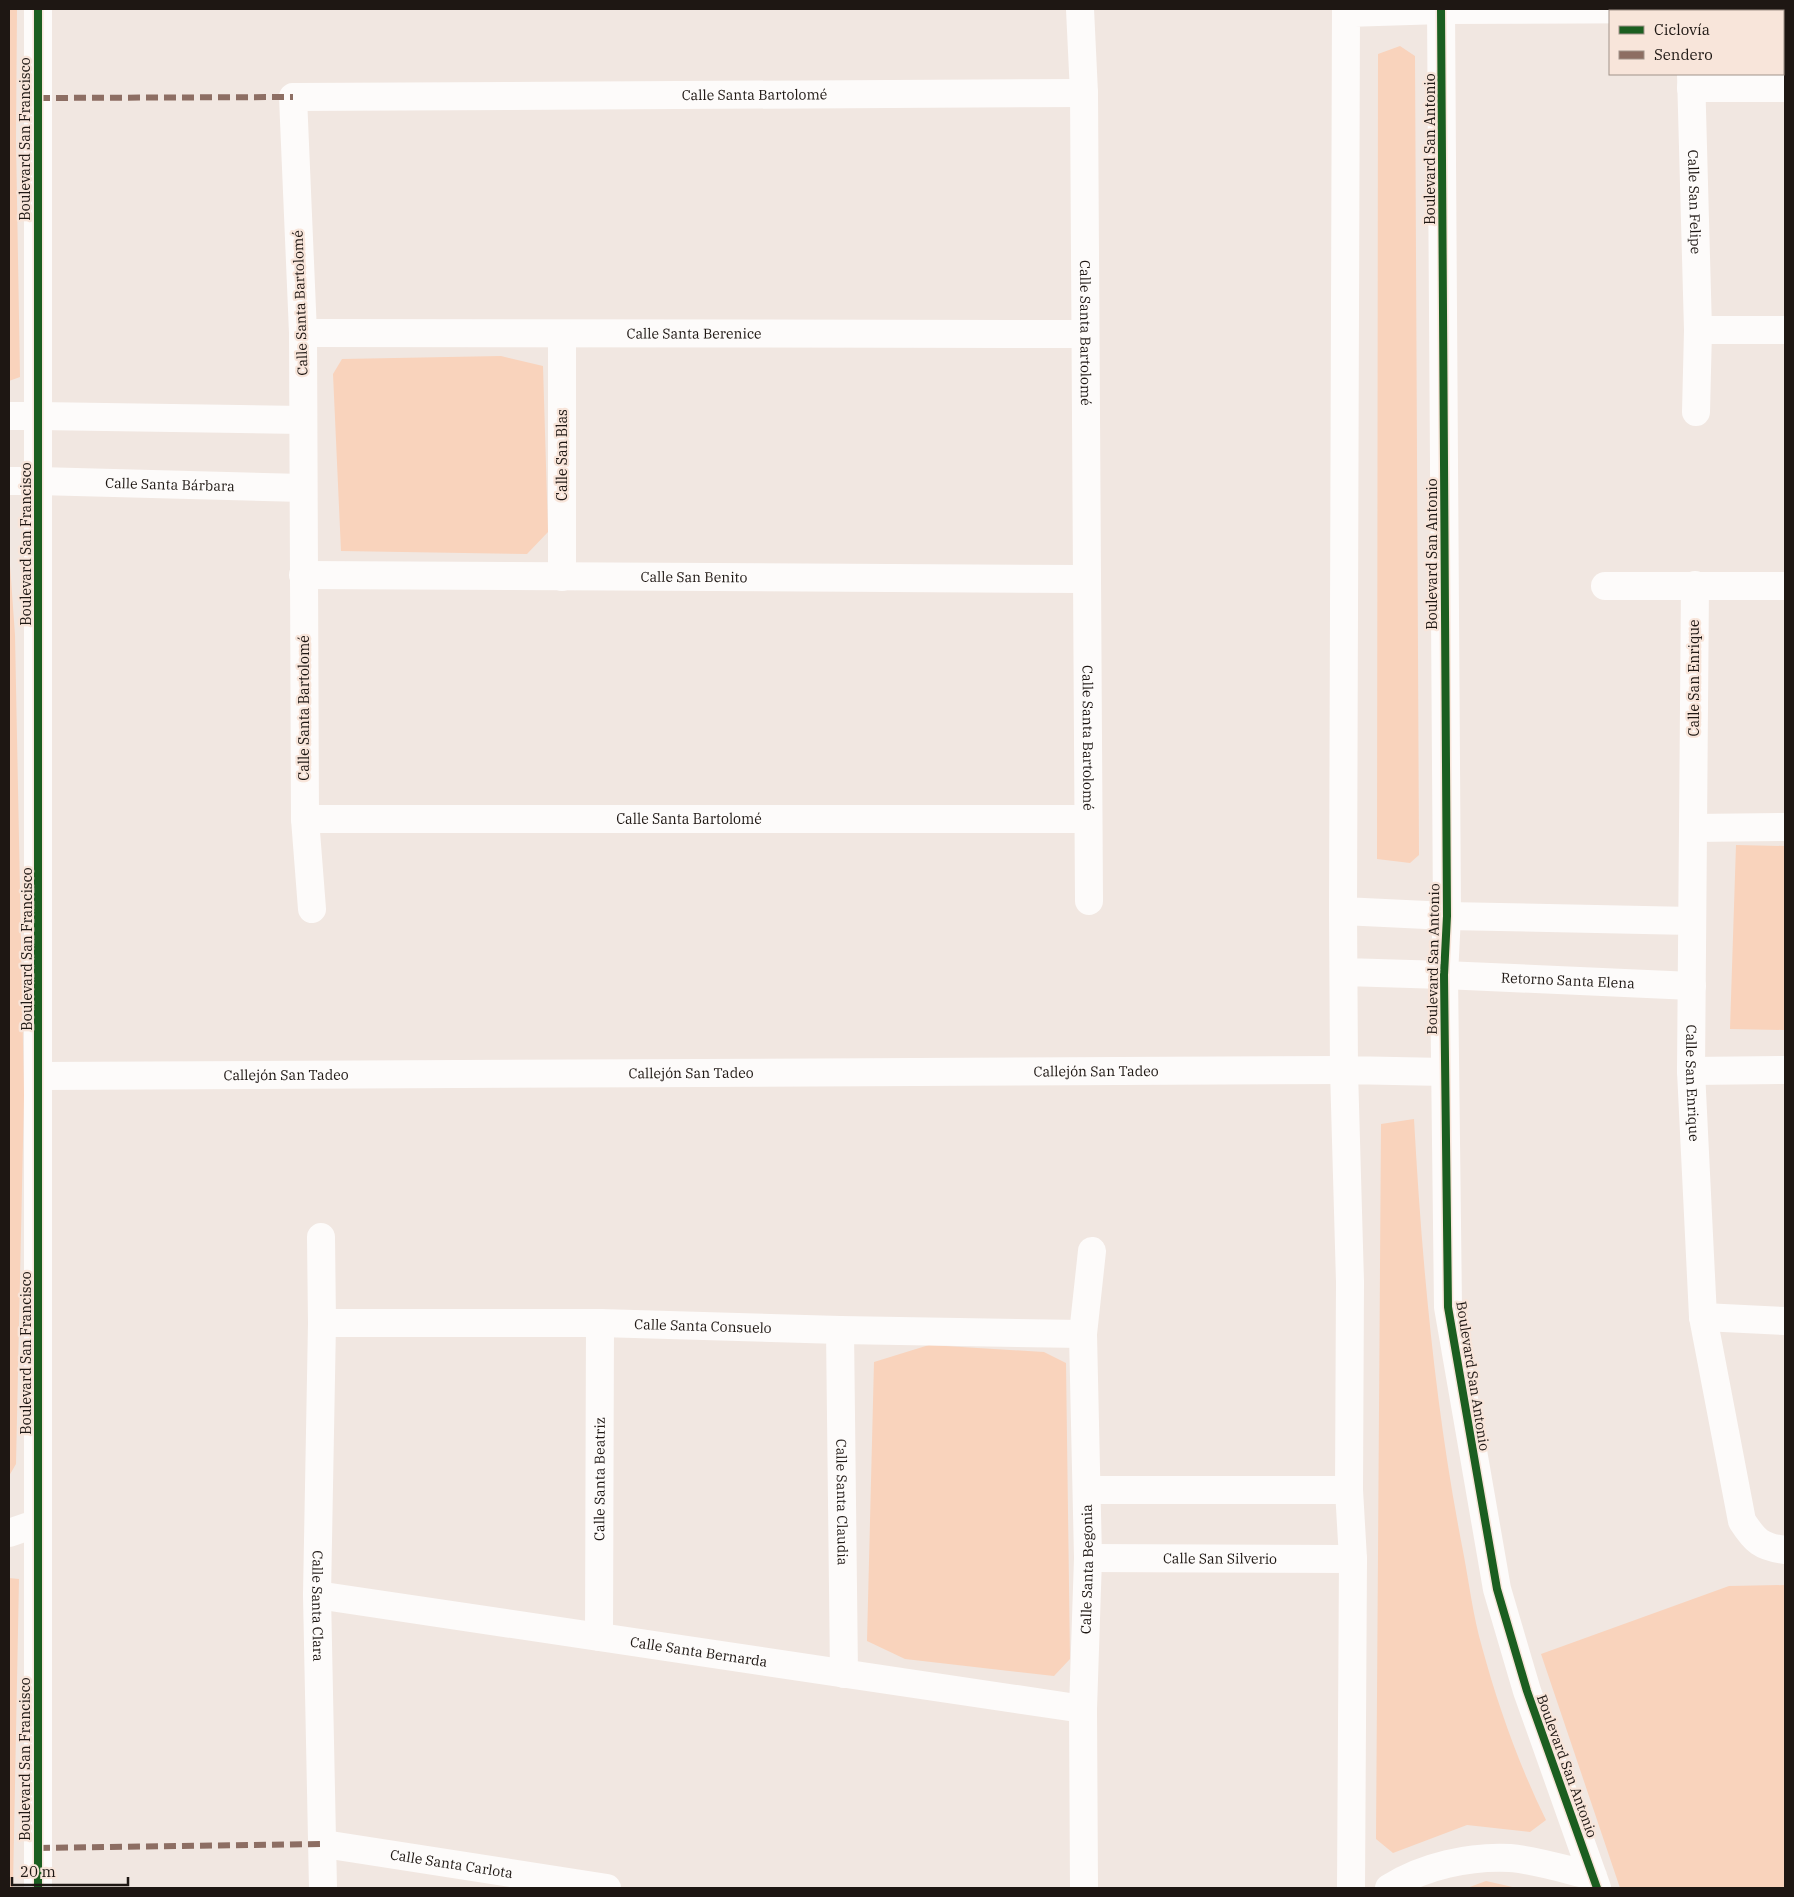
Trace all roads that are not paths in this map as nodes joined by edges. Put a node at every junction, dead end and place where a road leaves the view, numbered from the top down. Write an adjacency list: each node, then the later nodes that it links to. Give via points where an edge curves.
1 (38, 9): 16 (street, Boulevard San Francisco)
2 (1080, 9): 8 (street)
3 (1442, 9): 4 (street); 5 (street); 34 (street, Boulevard San Antonio)
4 (1692, 10)
5 (1346, 11): 33 (street)
6 (1691, 81): 7 (street); 9 (street, Calle San Felipe)
7 (1785, 88)
8 (1084, 93): 11 (street, Calle Santa Bartolomé, via 293,97); 13 (street, Calle Santa Bartolomé)
9 (1698, 330): 10 (street); 14 (street, Calle San Felipe)
10 (1785, 330)
11 (303, 333): 12 (street, Calle Santa Berenice); 17 (street, Calle Santa Bartolomé)
12 (562, 334): 13 (street, Calle Santa Berenice); 22 (street, Calle San Blas)
13 (1085, 334): 23 (street, Calle Santa Bartolomé)
14 (1696, 412)
15 (9, 416): 16 (street)
16 (38, 416): 17 (street); 19 (street, Boulevard San Francisco)
17 (303, 420): 20 (street, Calle Santa Bartolomé)
18 (9, 481): 19 (street, Calle Santa Bárbara)
19 (38, 481): 20 (street, Calle Santa Bárbara); 43 (street, Boulevard San Francisco)
20 (303, 488): 21 (street, Calle Santa Bartolomé)
21 (303, 575): 22 (street, Calle San Benito); 27 (street, Calle Santa Bartolomé)
22 (562, 577): 23 (street, Calle San Benito)
23 (1086, 579): 28 (street, Calle Santa Bartolomé)
24 (1695, 585): 25 (street); 26 (street); 30 (street, Calle San Enrique)
25 (1605, 586)
26 (1785, 586)
27 (304, 819): 28 (street, Calle Santa Bartolomé); 32 (street)
28 (1088, 819): 31 (street)
29 (1785, 827): 30 (street)
30 (1693, 828): 35 (street, Calle San Enrique)
31 (1089, 901)
32 (312, 909)
33 (1343, 911): 34 (street); 36 (street)
34 (1447, 916): 35 (street); 37 (street, Boulevard San Antonio)
35 (1692, 921): 38 (street, Calle San Enrique)
36 (1344, 972): 37 (street, Retorno Santa Elena); 39 (street)
37 (1444, 976): 38 (street, Retorno Santa Elena); 42 (street, Boulevard San Antonio)
38 (1692, 986): 41 (street, Calle San Enrique)
39 (1344, 1070): 42 (street, Callejón San Tadeo); 43 (street, Callejón San Tadeo); 53 (street, via 1350,1282)
40 (1785, 1070): 41 (street)
41 (1691, 1071): 46 (street, Calle San Enrique)
42 (1446, 1072): 64 (street, Boulevard San Antonio, via 1448,1307 1495,1579 1527,1691)
43 (40, 1076): 54 (street, Boulevard San Francisco)
44 (321, 1237): 49 (street, Calle Santa Clara)
45 (1092, 1251): 51 (street, Calle Santa Begonia)
46 (1703, 1317): 47 (street); 56 (street, Calle San Enrique, via 1742,1521 1752,1536 1766,1547)
47 (1785, 1321)
48 (600, 1323): 49 (street, Calle Santa Consuelo); 50 (street, Calle Santa Consuelo); 60 (street, Calle Santa Beatriz)
49 (322, 1324): 59 (street, Calle Santa Clara)
50 (840, 1330): 51 (street, Calle Santa Consuelo); 61 (street, Calle Santa Claudia)
51 (1083, 1334): 52 (street, Calle Santa Begonia)
52 (1087, 1490): 53 (street); 57 (street, Calle Santa Begonia)
53 (1349, 1490): 58 (street)
54 (38, 1523): 55 (street); 65 (street, Boulevard San Francisco)
55 (9, 1533)
56 (1785, 1550)
57 (1088, 1558): 58 (street, Calle San Silverio); 62 (street, Calle Santa Begonia)
58 (1353, 1559): 69 (street)
59 (317, 1595): 60 (street, Calle Santa Bernarda); 63 (street, Calle Santa Clara)
60 (599, 1637): 61 (street, Calle Santa Bernarda)
61 (844, 1674): 62 (street, Calle Santa Bernarda)
62 (1083, 1709): 68 (street, Calle Santa Begonia)
63 (324, 1844): 66 (street, Calle Santa Clara); 67 (street, Calle Santa Carlota)
64 (1595, 1882): 70 (street, via 1511,1858 1464,1861 1425,1870)
65 (38, 1888)
66 (323, 1888)
67 (608, 1888)
68 (1084, 1888)
69 (1351, 1888)
70 (1389, 1888)

